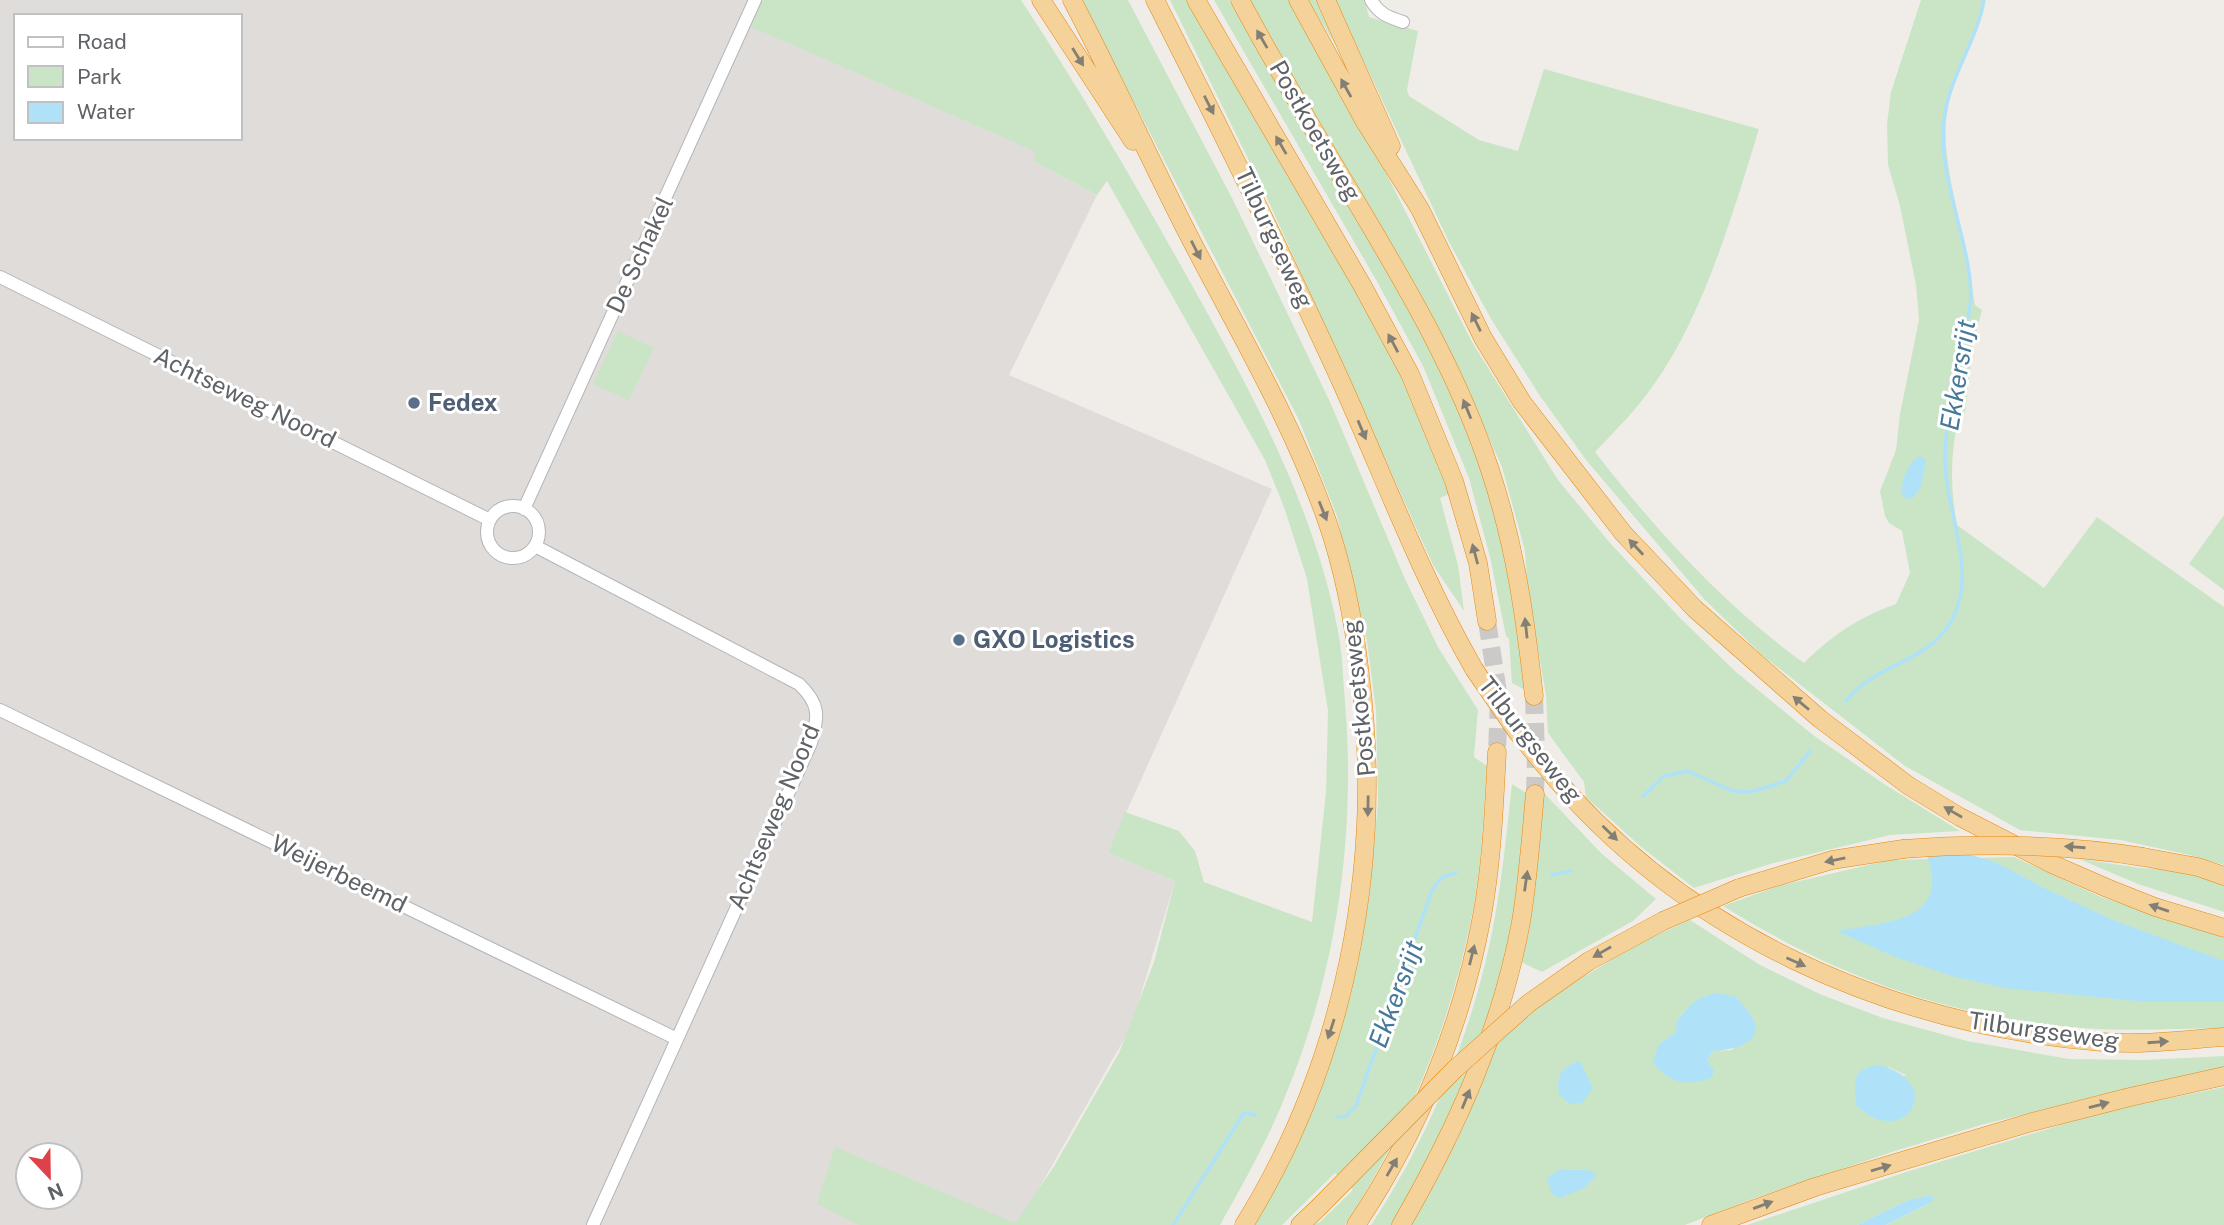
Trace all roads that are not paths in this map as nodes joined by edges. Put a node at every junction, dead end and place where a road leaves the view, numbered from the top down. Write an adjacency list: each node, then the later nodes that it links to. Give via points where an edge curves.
1 (755, 0): 14 (street, De Schakel)
2 (1041, 0): 11 (highway, Postkoetsweg, one-way to 11)
3 (1072, 0): 11 (highway, Postkoetsweg)
4 (1155, 0): 24 (highway, Tilburgseweg, one-way to 24, bridge, via 1247,180 1431,590 1494,700 1581,806 1636,859 1733,929 1786,958 1906,1007 2005,1031 2103,1042)
5 (1196, 0): 17 (highway, Postkoetsweg, one-way to 5, via 1478,563 1454,481 1410,374)
6 (1240, 0): 18 (highway, Postkoetsweg, one-way to 6, via 1514,554 1490,468 1465,404 1395,267)
7 (1298, 0): 12 (highway, one-way to 7)
8 (1326, 0): 12 (highway)
9 (1371, 0): 10 (street, via 1386,17)
10 (1403, 22)
11 (1165, 189): 28 (highway, Postkoetsweg, one-way to 28, via 1287,425 1326,520 1343,575 1365,713 1365,856 1340,1003 1285,1153)
12 (1420, 209): 23 (highway, one-way to 12, via 2107,888 1960,817 1876,762 1746,657 1623,533 1522,402 1483,338)
13 (0, 277): 15 (street, Achtseweg Noord)
14 (524, 509): 15 (street, via 509,507); 16 (street, via 539,529)
15 (490, 520): 16 (street, via 487,537 496,552 521,557)
16 (535, 546): 25 (street, Achtseweg Noord, via 799,684 813,699 818,714 811,743)
17 (1487, 621)
18 (1534, 696)
19 (0, 710): 25 (street, Weijerbeemd)
20 (1497, 752): 30 (highway, one-way to 20, via 1396,1161 1441,1060 1462,996 1482,918)
21 (1535, 794): 31 (highway, one-way to 21, via 1459,1115 1504,996 1521,922)
22 (2224, 876): 29 (highway, one-way to 29, bridge, via 2198,866 2091,848 1955,845 1832,860 1739,888 1663,921 1589,961 1529,1003 1455,1069)
23 (2224, 928)
24 (2224, 1037)
25 (677, 1039): 27 (street, Achtseweg Noord)
26 (2224, 1076): 32 (highway, one-way to 26, via 1815,1187 2032,1122)
27 (593, 1225)
28 (1244, 1225)
29 (1300, 1225)
30 (1356, 1225)
31 (1401, 1225)
32 (1712, 1225)

